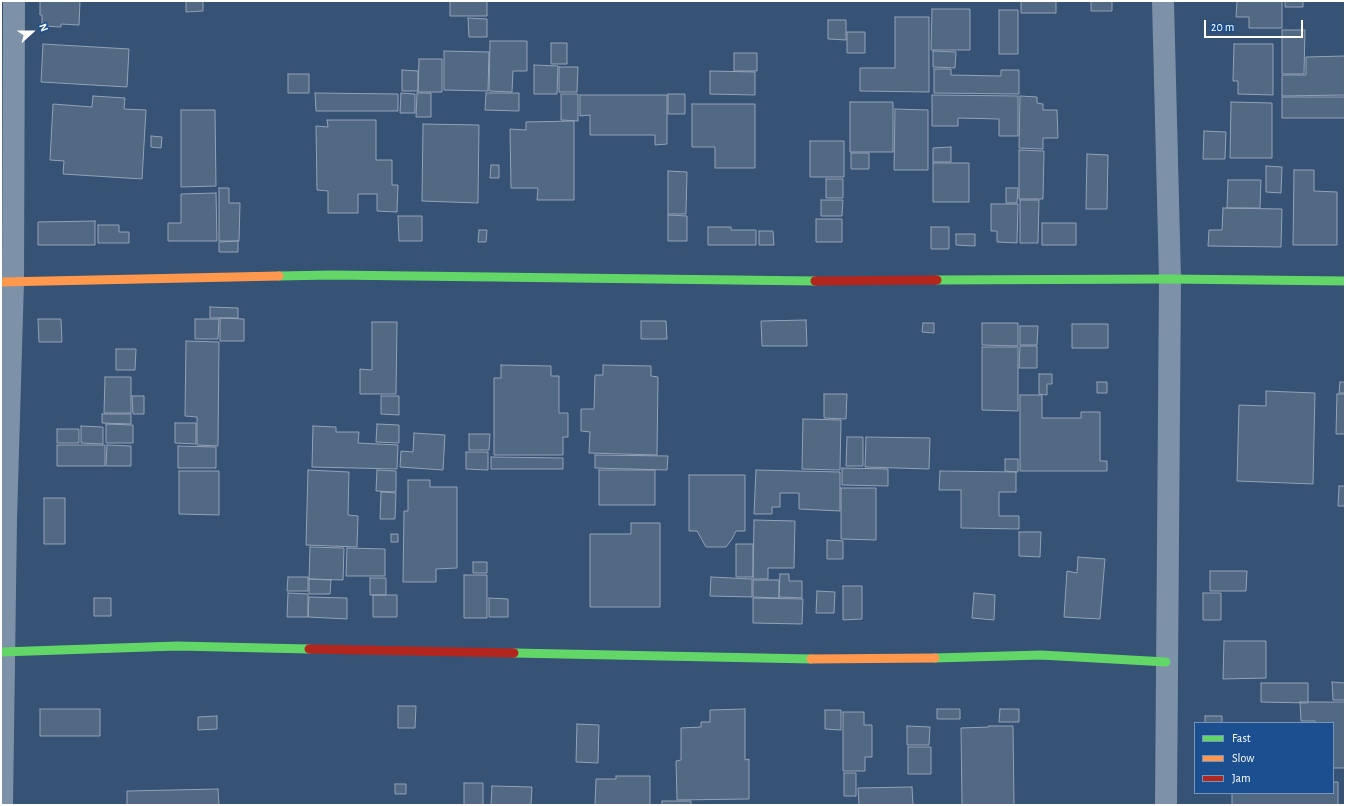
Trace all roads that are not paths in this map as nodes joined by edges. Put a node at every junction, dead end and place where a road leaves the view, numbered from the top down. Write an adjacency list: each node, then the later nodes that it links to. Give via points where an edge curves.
1 (14, 1): 5 (street)
2 (1163, 1): 3 (street)
3 (1170, 279): 4 (street); 5 (street, via 820,281 332,274); 7 (street)
4 (1345, 281)
5 (7, 282): 6 (street)
6 (3, 652): 7 (street, via 177,646 773,659 1041,655); 8 (street)
7 (1166, 662): 9 (street)
8 (2, 805)
9 (1166, 805)

